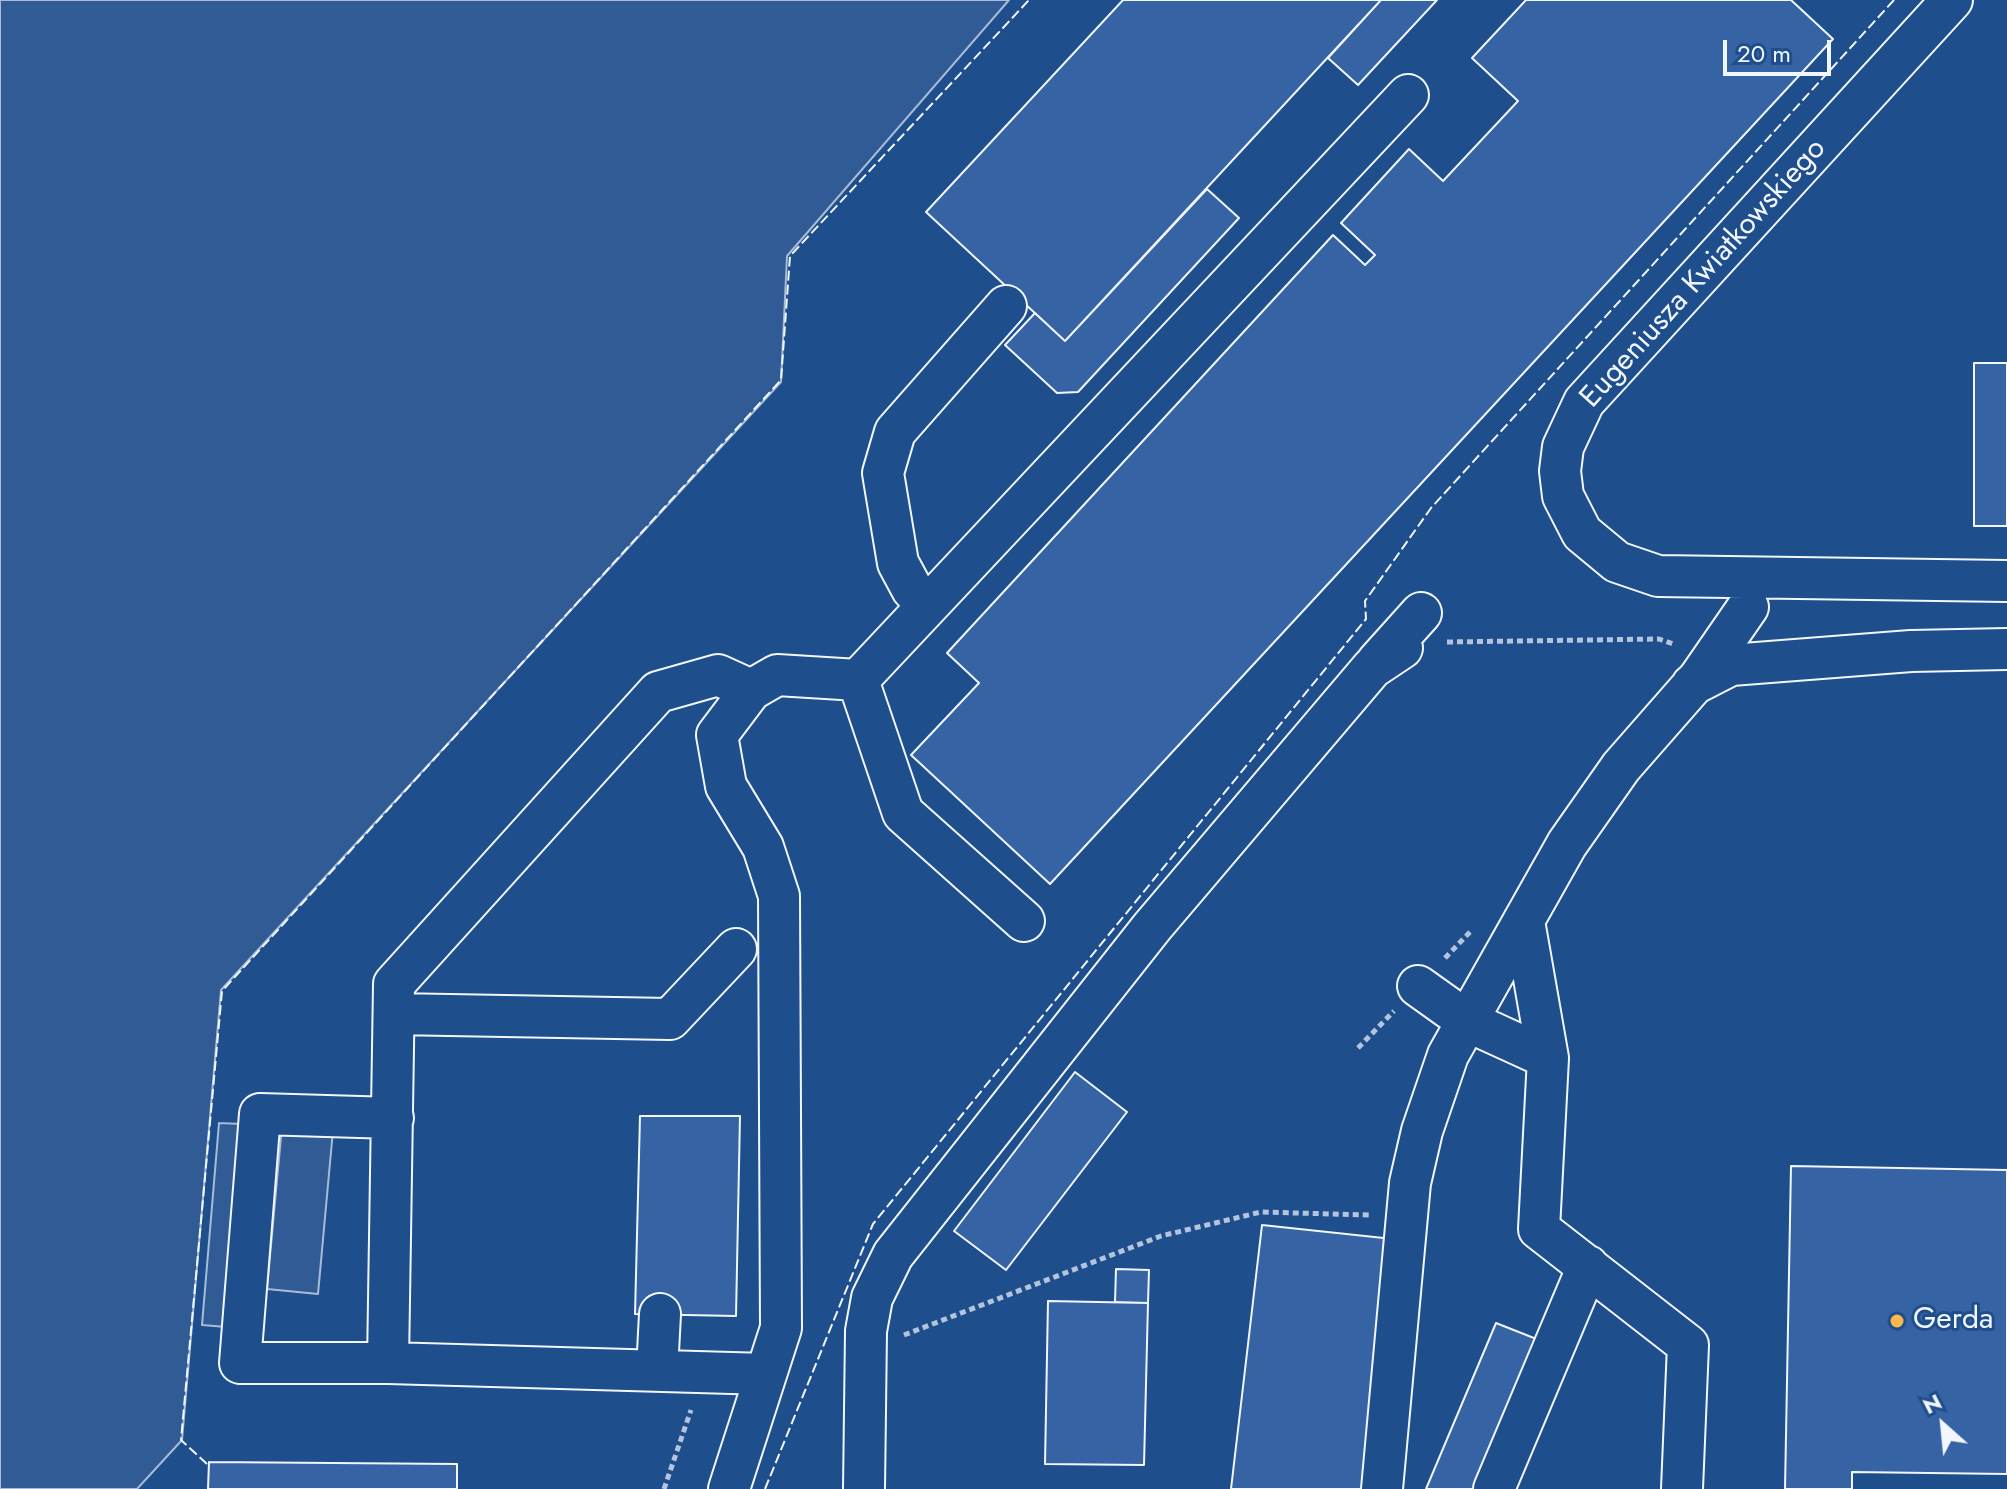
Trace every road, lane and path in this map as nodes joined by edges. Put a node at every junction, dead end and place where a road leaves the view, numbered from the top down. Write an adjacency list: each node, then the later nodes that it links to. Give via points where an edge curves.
1 (1952, 0): 4 (street, Eugeniusza Kwiatkowskiego, via 1584,402 1563,447 1560,471 1563,496 1582,533 1617,562 1658,576)
2 (1408, 95): 5 (street)
3 (1006, 306): 5 (street, via 895,432 883,473 898,563)
4 (2007, 581)
5 (927, 606): 11 (street)
6 (1748, 607): 10 (street)
7 (1421, 613): 9 (street)
8 (2007, 649): 10 (street)
9 (1387, 658): 10 (path, via 1418,644 1659,639); 24 (street, via 1152,927 893,1255 872,1298)
10 (1690, 667): 14 (street, via 1567,844)
11 (858, 680): 12 (street, via 777,675); 13 (street, via 903,813)
12 (751, 690): 17 (street, via 718,675 658,692 394,984); 27 (street, via 717,735 726,786 763,847 779,896 781,1328)
13 (1024, 921)
14 (1524, 921): 18 (street); 19 (street)
15 (736, 949): 17 (street, via 670,1019)
16 (1418, 986): 18 (street)
17 (394, 1014): 20 (street)
18 (1467, 1021): 19 (street); 21 (street, via 1448,1055 1422,1131)
19 (1548, 1058): 22 (street, via 1539,1229)
20 (393, 1118): 25 (street); 25 (street, via 260,1114 240,1363)
21 (1407, 1216): 24 (path, via 1261,1212 1161,1236); 32 (street)
22 (1588, 1266): 33 (street); 34 (street, via 1688,1345)
23 (660, 1314): 26 (street)
24 (866, 1349): 31 (street)
25 (388, 1363): 26 (street)
26 (657, 1371): 27 (street)
27 (766, 1374): 30 (street)
28 (693, 1405): 29 (path)
29 (664, 1489)
30 (729, 1489)
31 (864, 1489)
32 (1382, 1489)
33 (1494, 1489)
34 (1682, 1489)

